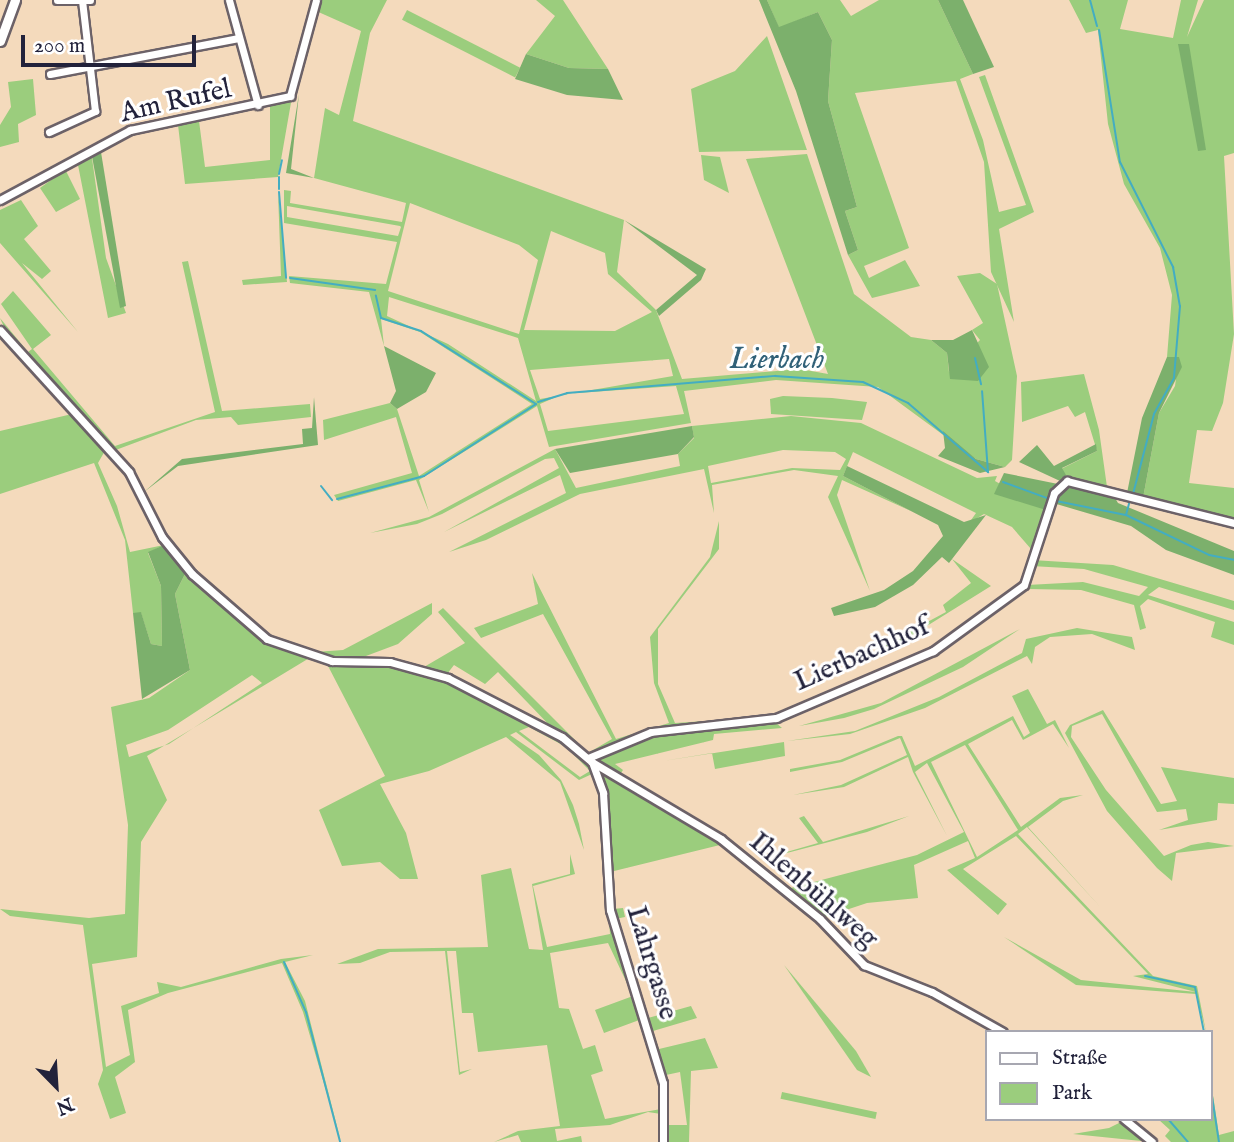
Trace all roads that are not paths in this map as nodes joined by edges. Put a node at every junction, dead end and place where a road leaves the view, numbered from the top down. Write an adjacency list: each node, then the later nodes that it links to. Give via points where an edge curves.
1 (15, 0): 7 (street)
2 (57, 0): 5 (street)
3 (229, 0): 6 (street)
4 (316, 0): 10 (street, Am Rufel, via 292,93)
5 (86, 1): 8 (street)
6 (239, 37): 8 (street); 10 (street)
7 (0, 41)
8 (89, 68): 9 (street); 11 (street, via 94,111)
9 (50, 74)
10 (258, 105): 12 (street, Am Rufel, via 130,130)
11 (49, 132)
12 (0, 200)
13 (0, 330): 15 (street, via 129,472 162,537 192,574 267,639 332,660 390,662 448,678 562,737)
14 (1234, 523): 15 (street, Lierbachhof, via 1067,481 1054,493 1027,581 933,651 776,718 651,732)
15 (590, 760): 16 (street, Ihlenbühlweg); 17 (street, Lahrgasse)
16 (603, 766): 17 (street); 18 (street, Ihlenbühlweg, via 721,839 820,919 864,965 932,992)
17 (596, 772): 20 (street, Lahrgasse, via 610,910 657,1056)
18 (999, 1030)
19 (1126, 1121): 21 (street)
20 (663, 1142)
21 (1152, 1142)

